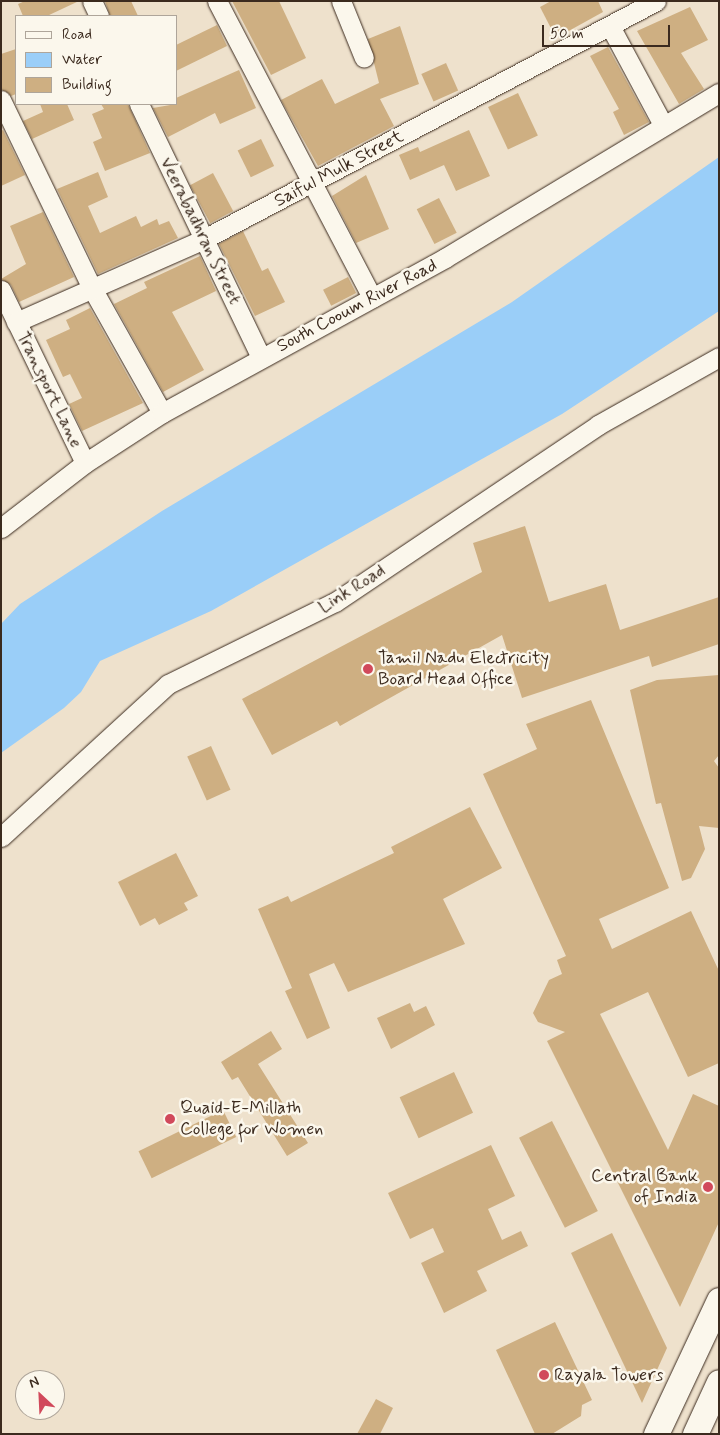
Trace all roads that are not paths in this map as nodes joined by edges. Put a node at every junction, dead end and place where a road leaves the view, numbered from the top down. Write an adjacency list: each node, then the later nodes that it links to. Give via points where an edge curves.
1 (92, 1): 5 (street)
2 (217, 1): 12 (street)
3 (341, 1): 7 (street)
4 (656, 1): 6 (street, Saiful Mulk Street)
5 (99, 15)
6 (610, 26): 11 (street); 12 (street, Saiful Mulk Street)
7 (364, 58)
8 (719, 93): 11 (street, South Cooum River Road)
9 (1, 100): 15 (street)
10 (139, 105): 13 (street, Veerabadhran Street)
11 (663, 125): 16 (street, South Cooum River Road, via 446,258)
12 (312, 184): 13 (street, Saiful Mulk Street); 16 (street)
13 (202, 240): 15 (street, Saiful Mulk Street); 19 (street, Veerabadhran Street)
14 (1, 290): 17 (street, Transport Lane)
15 (93, 290): 17 (street, Saiful Mulk Street); 20 (street)
16 (372, 298): 19 (street, South Cooum River Road)
17 (16, 322): 21 (street, Transport Lane)
18 (719, 357): 23 (street, Link Road, via 598,425 335,602 168,684)
19 (261, 358): 20 (street, South Cooum River Road)
20 (162, 413): 21 (street, South Cooum River Road)
21 (85, 464): 22 (street, South Cooum River Road)
22 (1, 528)
23 (1, 837)
24 (719, 1300): 26 (main road)
25 (719, 1382): 27 (main road)
26 (656, 1434)
27 (695, 1434)

